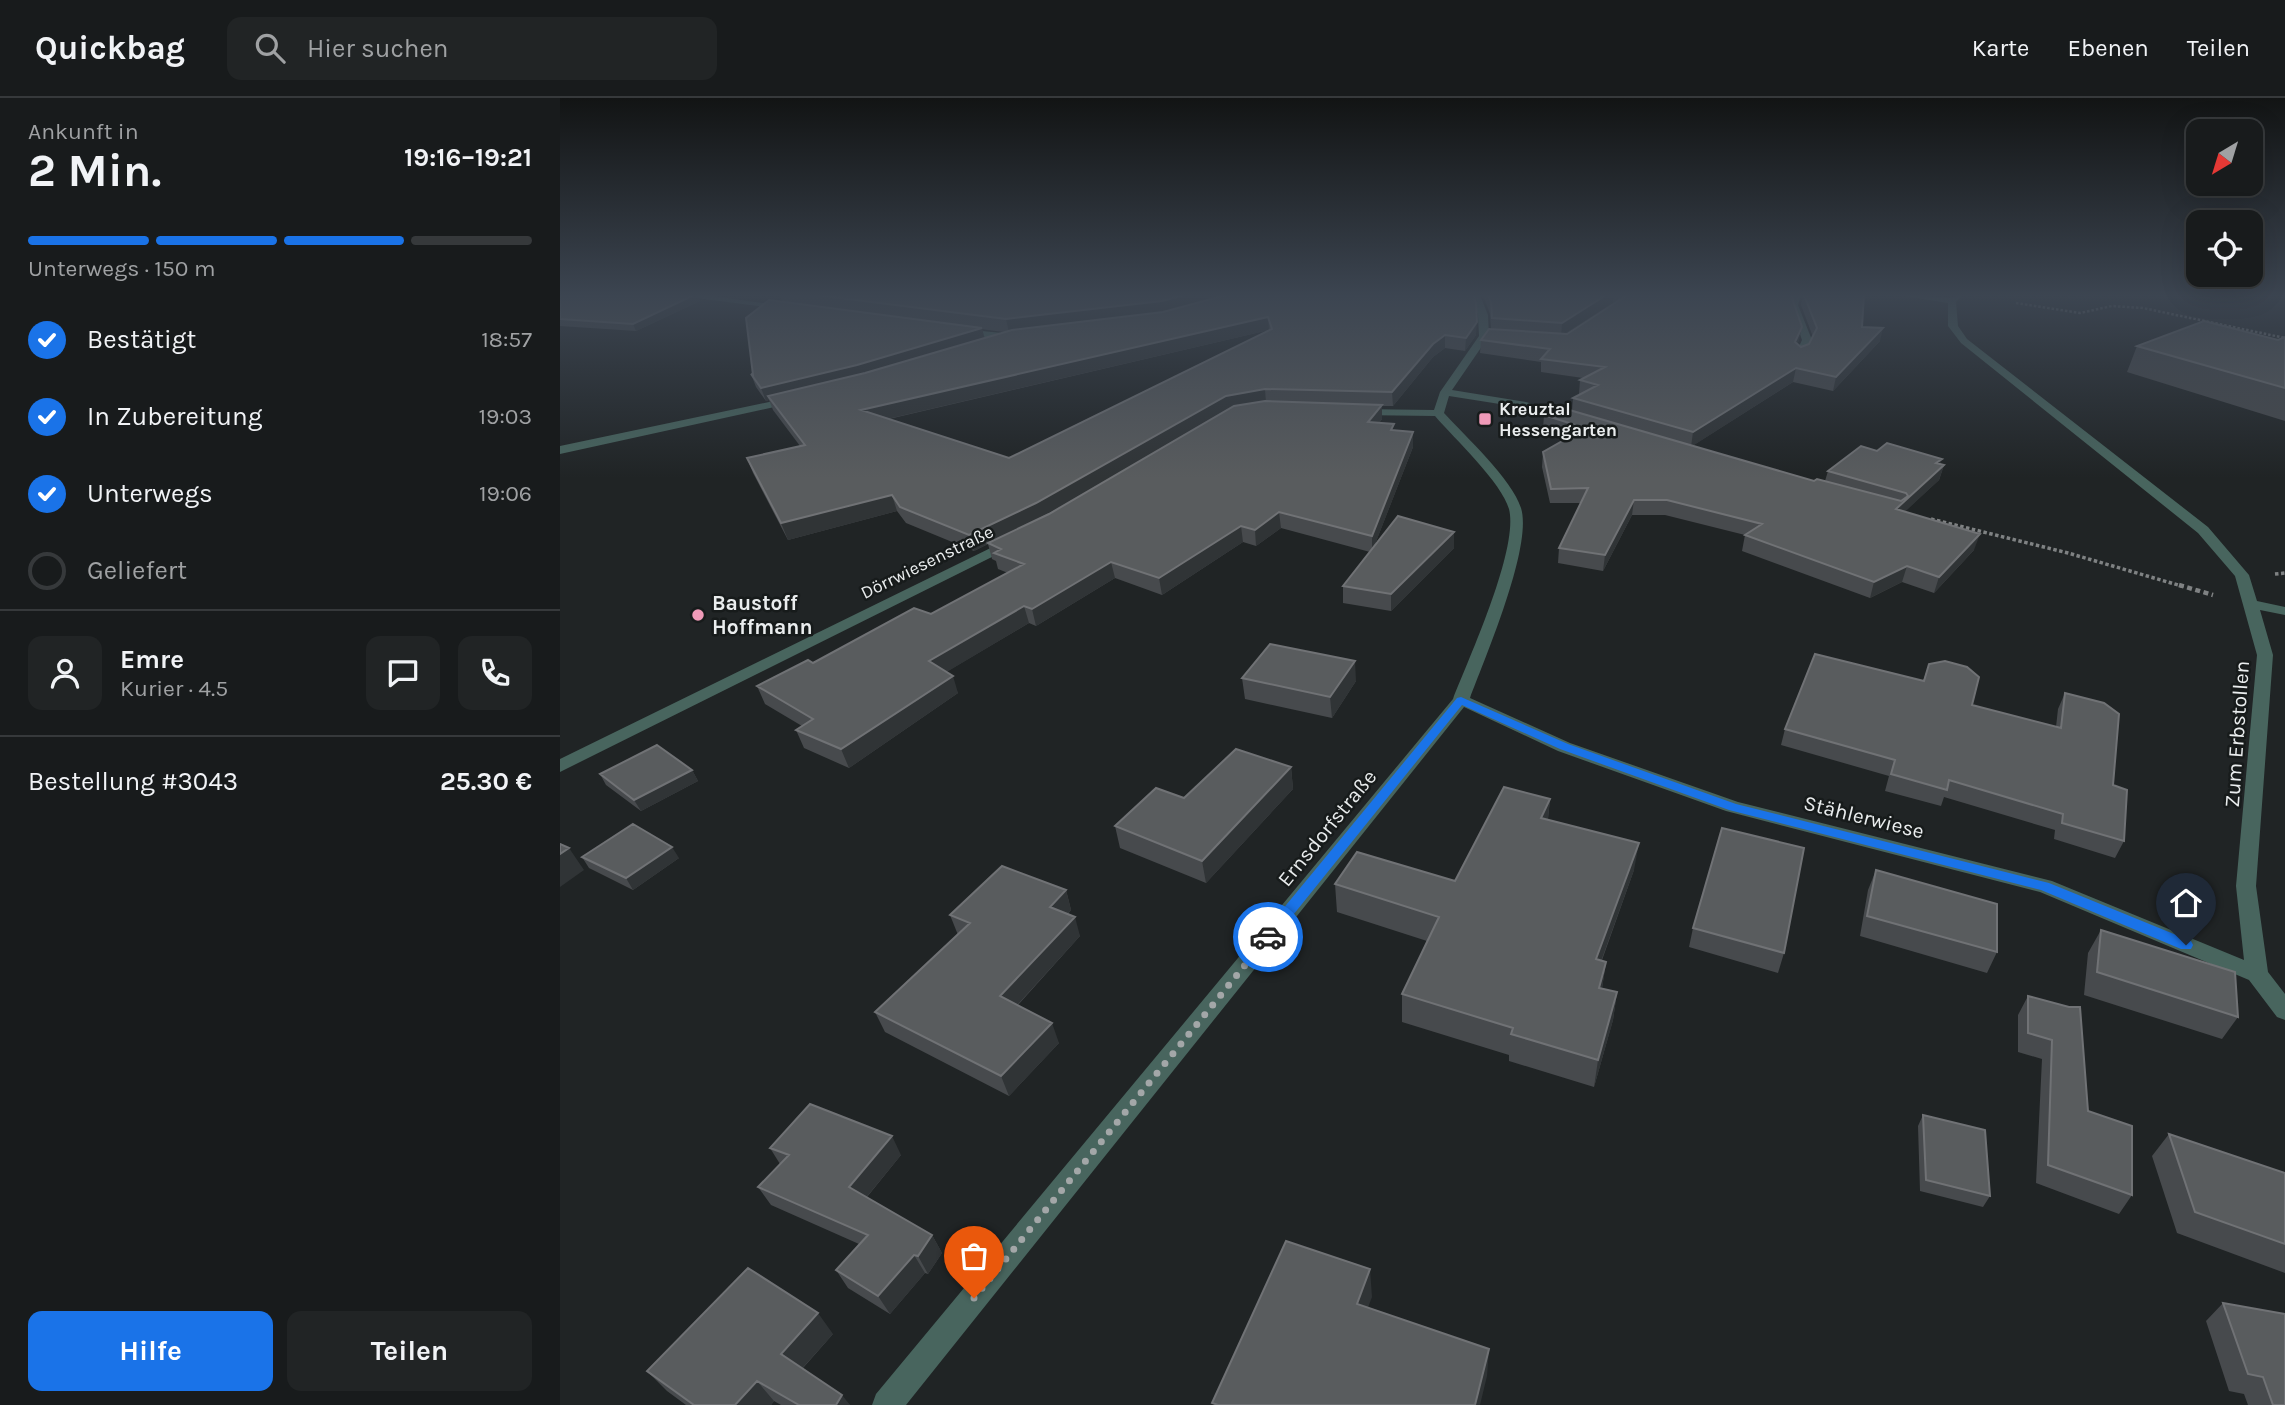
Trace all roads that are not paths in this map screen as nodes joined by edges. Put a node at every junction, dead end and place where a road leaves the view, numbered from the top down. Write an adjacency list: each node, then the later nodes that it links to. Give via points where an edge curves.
1 (1470, 356): 3 (street)
2 (1983, 356): 10 (street, Zum Erbstollen, via 2203,530 2242,575)
3 (1445, 392): 6 (street); 7 (street, via 1526,405)
4 (810, 396): 8 (street)
5 (1349, 412): 6 (street)
6 (1438, 413): 12 (street, Ernsdorfstraße, via 1504,487 1515,508 1517,527 1503,591)
7 (1579, 421)
8 (560, 450)
9 (1023, 535): 13 (street, Dörrwiesenstraße)
10 (2251, 604): 11 (street); 14 (street, Zum Erbstollen, via 2265,655 2246,886)
11 (2285, 611)
12 (1461, 700): 14 (street, Stählerwiese, via 1564,747 1733,807 2045,886); 16 (street, Ernsdorfstraße)
13 (560, 766)
14 (2257, 974): 15 (street, Zum Erbstollen)
15 (2285, 1011)
16 (887, 1405)

